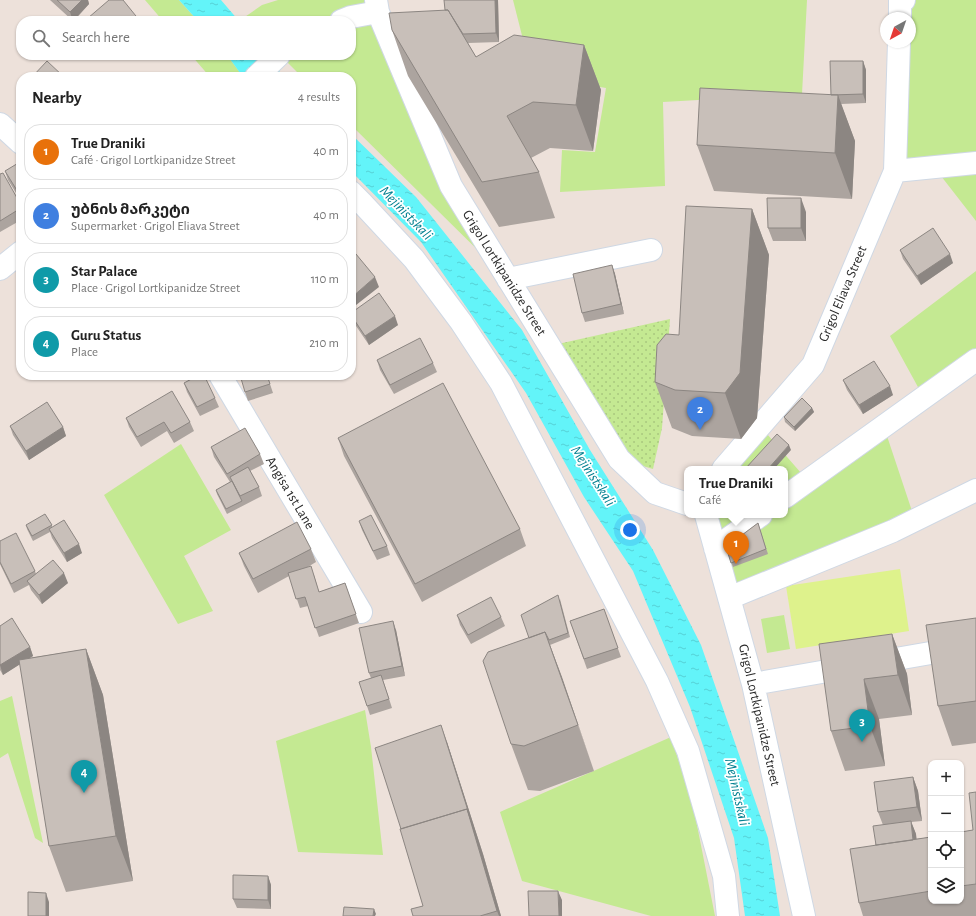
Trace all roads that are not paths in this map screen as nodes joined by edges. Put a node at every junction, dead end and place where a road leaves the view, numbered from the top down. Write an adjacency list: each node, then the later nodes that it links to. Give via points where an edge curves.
1 (377, 6): 2 (street); 14 (street, Grigol Lortkipanidze Street, via 451,186)
2 (353, 16)
3 (899, 48): 9 (street)
4 (274, 60): 5 (street)
5 (261, 72)
6 (0, 124): 7 (street)
7 (16, 138)
8 (976, 163): 9 (street)
9 (895, 171): 17 (street, Grigol Eliava Street, via 813,365)
10 (356, 197): 28 (street, via 414,259 461,322 501,383 646,660 688,751 724,876)
11 (651, 250): 14 (street)
12 (16, 256): 13 (street)
13 (0, 268)
14 (508, 279): 20 (street, Grigol Lortkipanidze Street, via 619,459 655,493)
15 (976, 360): 19 (street)
16 (223, 380): 25 (street, Angisa 1st Lane)
17 (726, 466)
18 (976, 490): 24 (street, via 893,531)
19 (788, 496)
20 (684, 503)
21 (707, 518): 23 (street, Grigol Lortkipanidze Street)
22 (757, 518): 23 (street)
23 (716, 548): 24 (street, Grigol Lortkipanidze Street)
24 (730, 598): 27 (street, Grigol Lortkipanidze Street)
25 (361, 612)
26 (976, 645): 27 (street)
27 (753, 684): 29 (street, Grigol Lortkipanidze Street)
28 (728, 916)
29 (804, 916)

